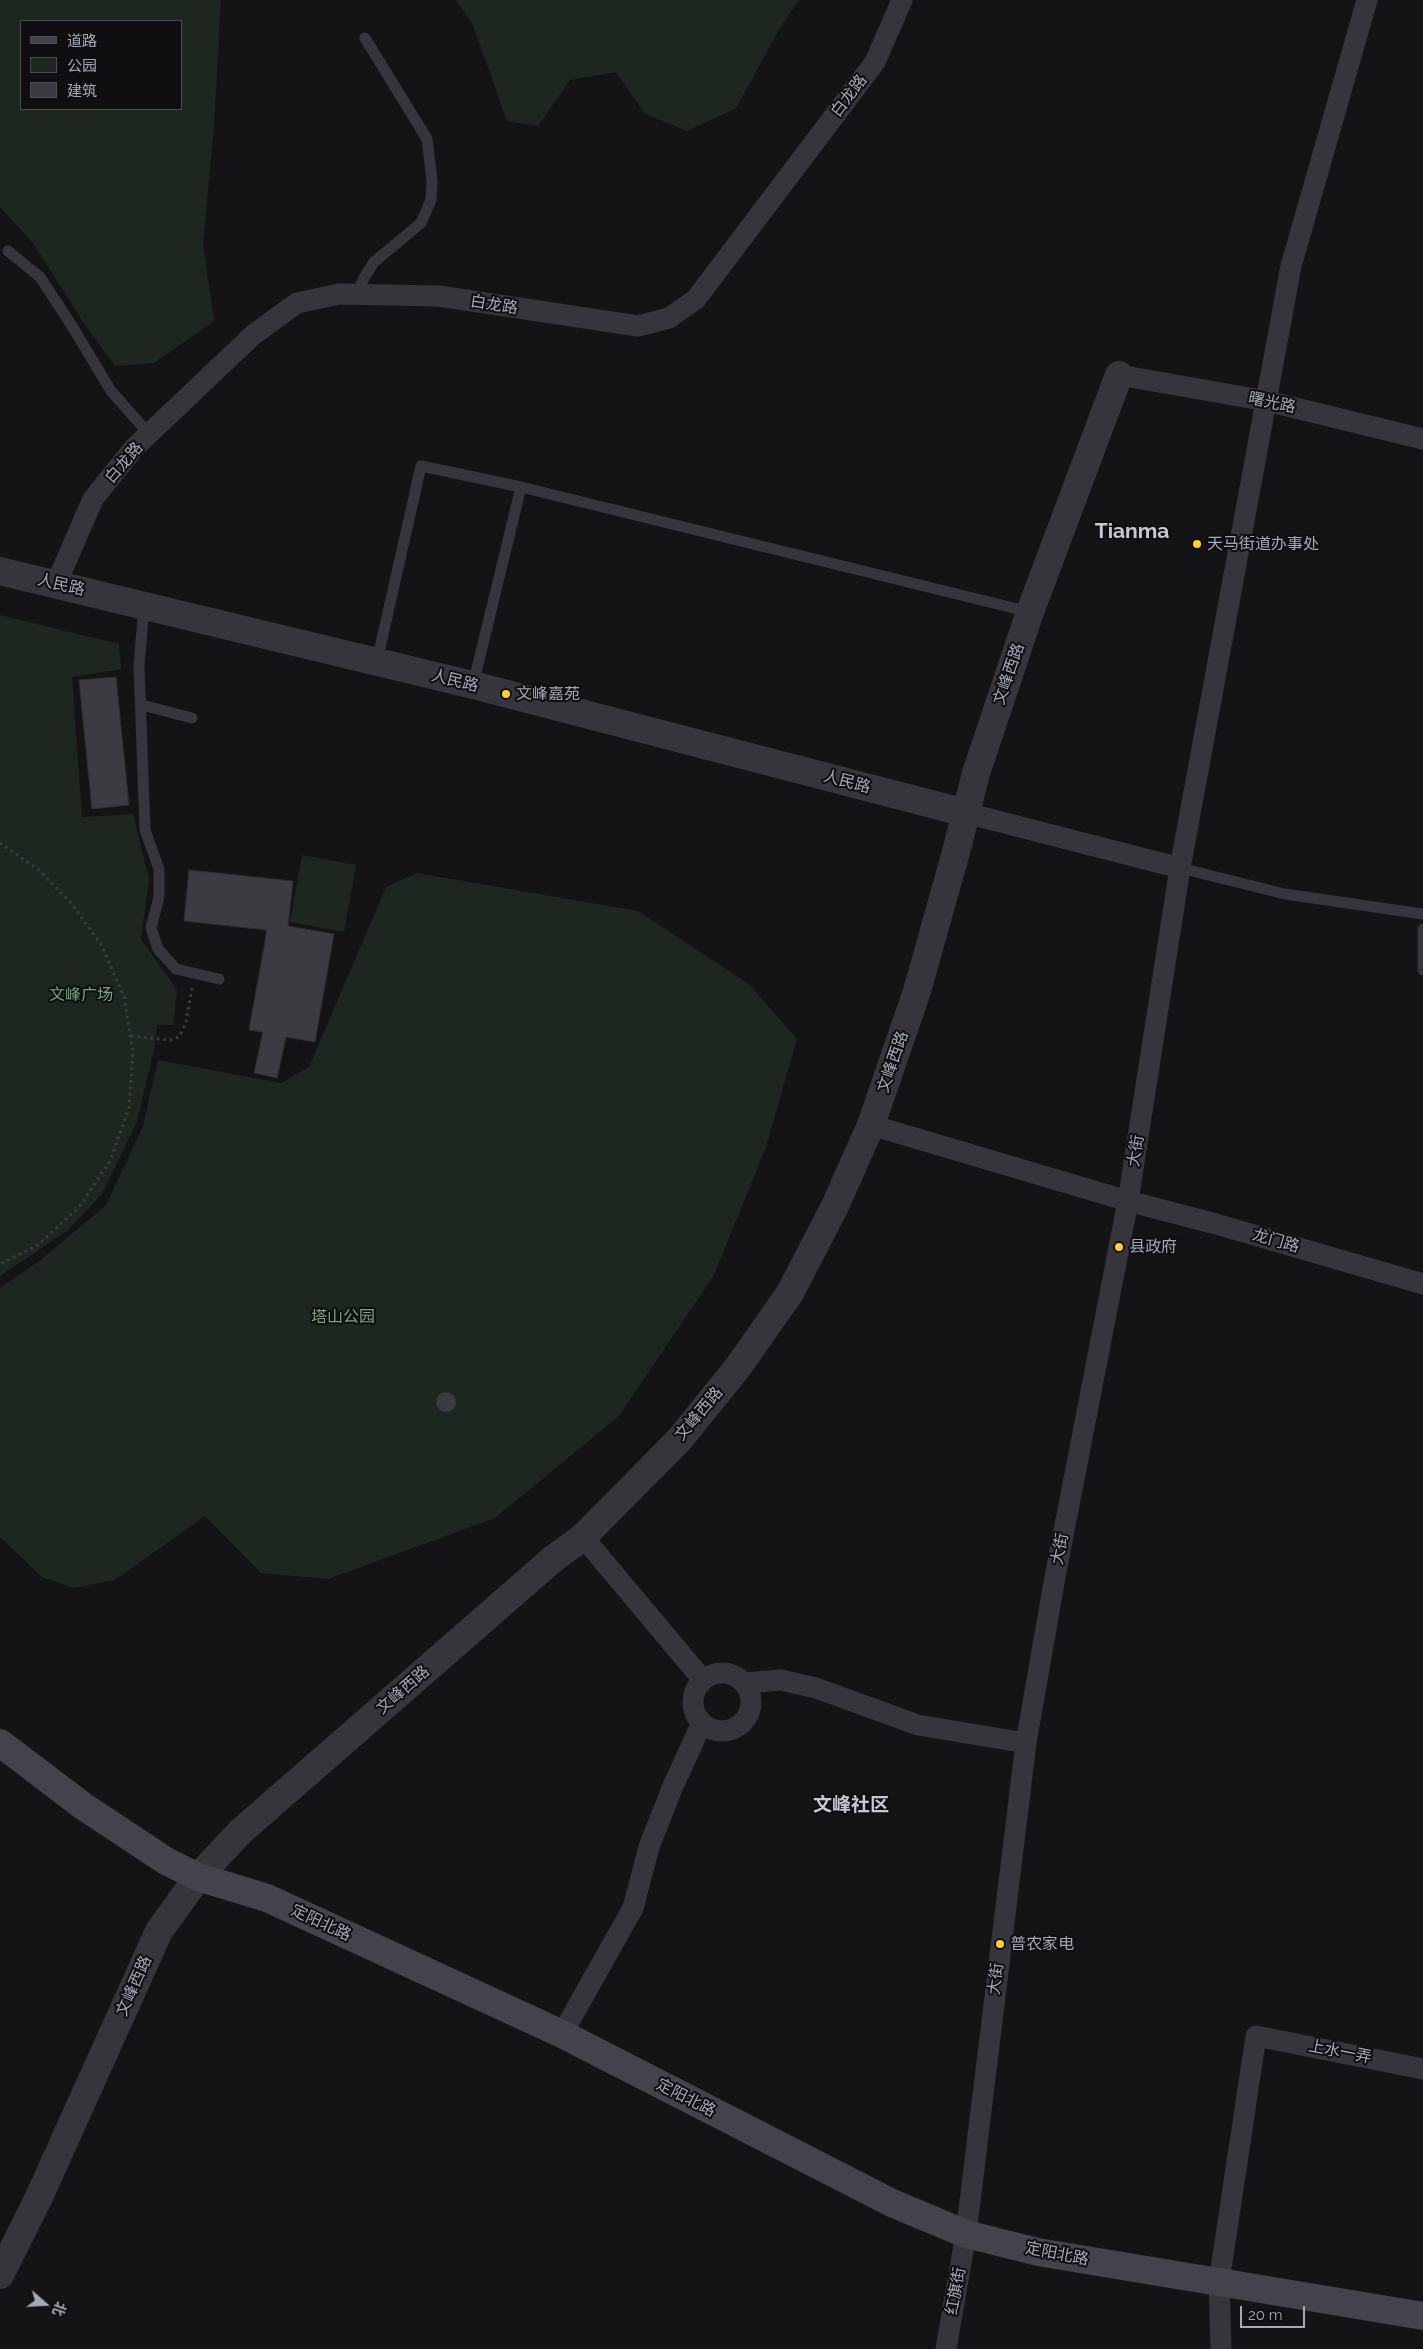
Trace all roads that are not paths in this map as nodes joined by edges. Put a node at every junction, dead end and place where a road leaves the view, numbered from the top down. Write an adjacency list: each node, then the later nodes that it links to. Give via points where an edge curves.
1 (902, 0): 5 (street, 白龙路, via 875,62 696,299 669,318 638,326 439,296)
2 (1367, 0): 7 (street, 大街, via 1291,266)
3 (366, 38): 5 (lane, via 427,139 432,181 431,200 421,222 374,262)
4 (8, 251): 8 (lane, via 40,278 111,391)
5 (356, 295): 8 (street, 白龙路, via 340,294 297,303 253,335)
6 (1120, 375): 7 (street, 曙光路); 14 (street, 文峰西路)
7 (1267, 401): 9 (street, 曙光路); 20 (street, 大街)
8 (149, 434): 12 (street, 白龙路, via 93,499)
9 (1423, 439)
10 (521, 487): 14 (lane); 15 (lane, via 421,466); 16 (lane)
11 (0, 571): 12 (street, 人民路)
12 (56, 584): 13 (street, 人民路)
13 (144, 605): 15 (street, 人民路); 17 (lane, via 139,666)
14 (1030, 612): 19 (street, 文峰西路, via 976,773)
15 (377, 661): 16 (street, 人民路)
16 (473, 685): 19 (street, 人民路)
17 (142, 705): 18 (lane); 24 (lane, via 145,830 159,869 159,897 151,928 158,948 176,969)
18 (192, 718)
19 (966, 813): 20 (street); 25 (street, 文峰西路, via 917,991)
20 (1180, 868): 21 (lane, via 1285,894); 26 (street, 大街)
21 (1423, 914)
22 (1423, 929): 23 (lane)
23 (1423, 970)
24 (219, 979)
25 (871, 1125): 26 (street, 龙门路); 28 (street, 文峰西路, via 835,1206 790,1293 754,1345 679,1440)
26 (1128, 1202): 27 (street, 龙门路); 33 (street, 大街, via 1054,1577)
27 (1423, 1284)
28 (583, 1537): 29 (street); 34 (street, 文峰西路, via 553,1559 240,1832)
29 (703, 1680): 30 (street, via 720,1672 738,1677); 31 (street, via 697,1688 693,1706)
30 (745, 1683): 31 (street, via 750,1691 750,1710 739,1726 720,1731); 33 (street, via 781,1680 816,1688 918,1725)
31 (702, 1723): 35 (street, via 649,1847 633,1908)
32 (0, 1743): 34 (main road, 定阳北路, via 83,1806 166,1861)
33 (1026, 1743): 37 (street, 大街)
34 (198, 1878): 35 (main road, 定阳北路, via 267,1898); 38 (street, 文峰西路, via 159,1931 39,2197)
35 (562, 2034): 37 (main road, 定阳北路, via 892,2203)
36 (1423, 2069): 40 (street, 上水一弄, via 1256,2036)
37 (966, 2234): 40 (main road, 定阳北路, via 1038,2252); 42 (street, 红旗街)
38 (7, 2243): 39 (street, 文峰西路)
39 (0, 2275)
40 (1219, 2282): 41 (main road, 定阳北路); 43 (street)
41 (1423, 2316)
42 (946, 2349)
43 (1222, 2349)

